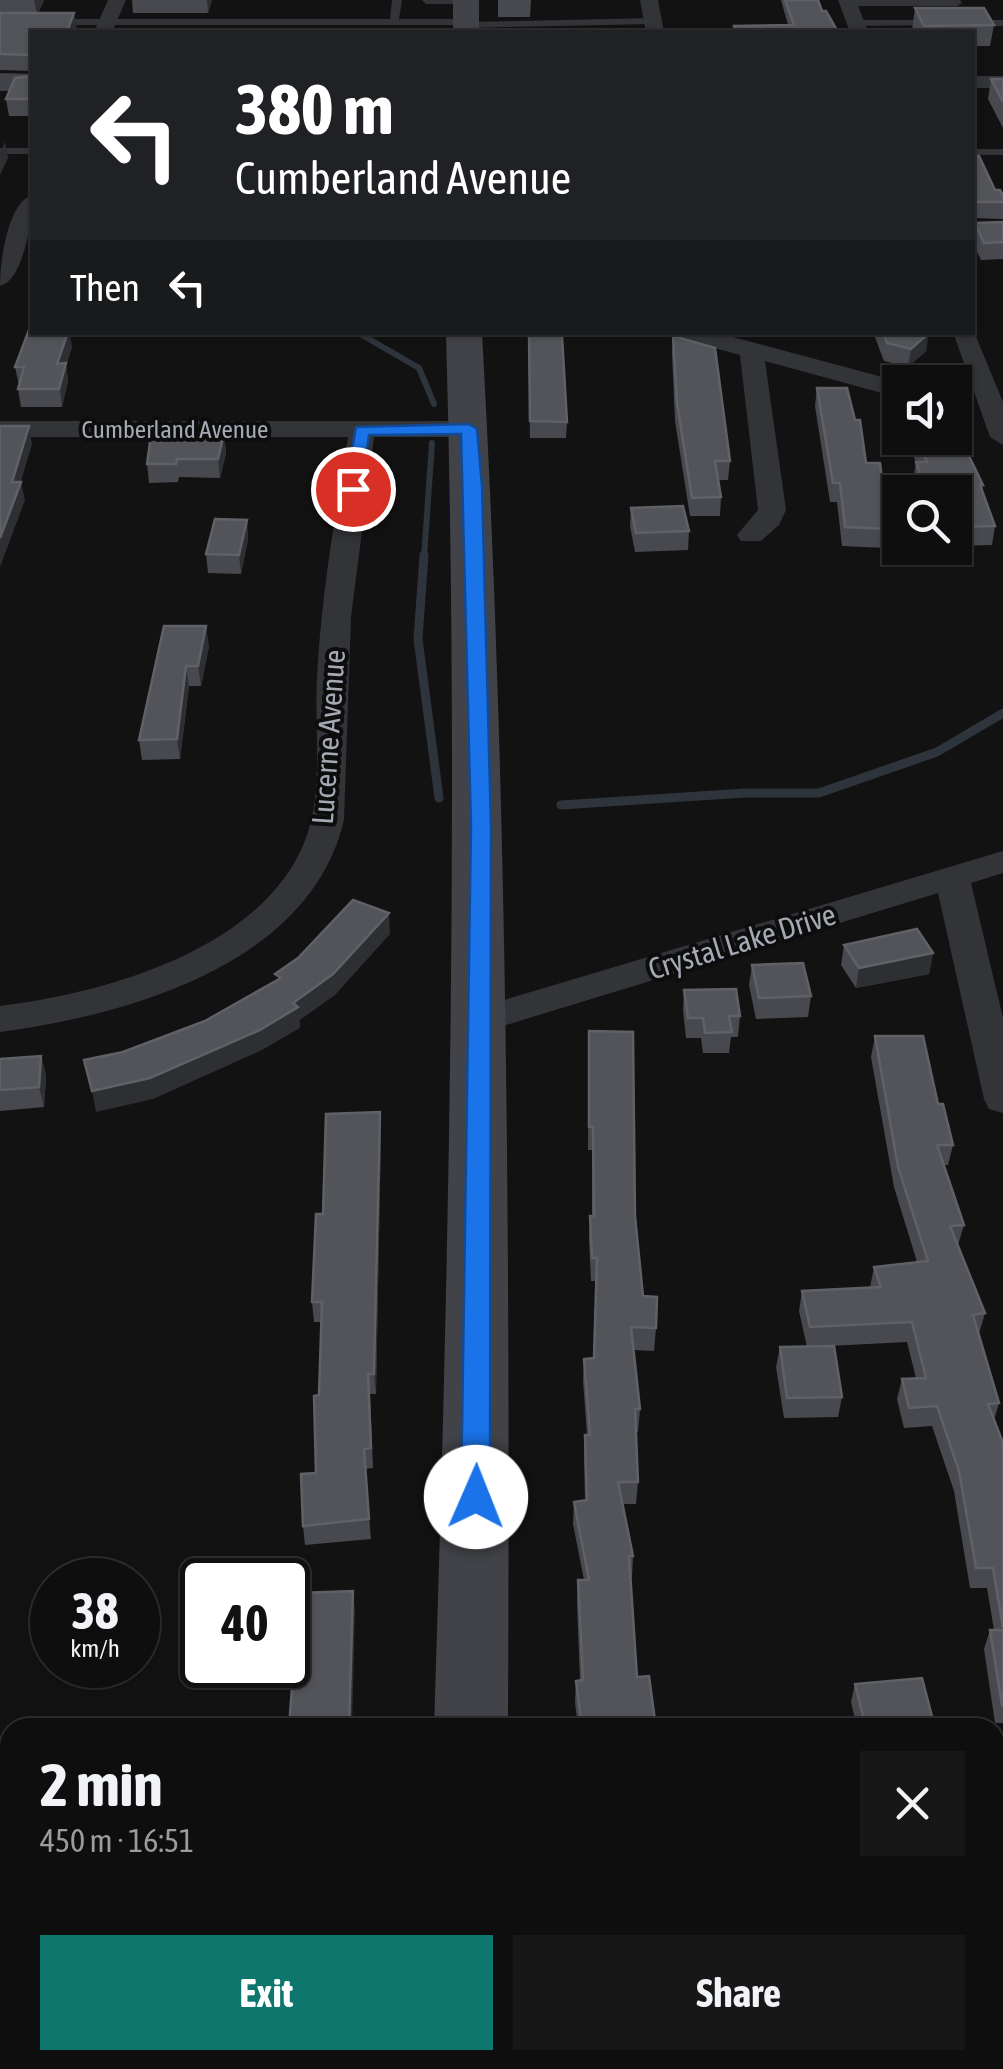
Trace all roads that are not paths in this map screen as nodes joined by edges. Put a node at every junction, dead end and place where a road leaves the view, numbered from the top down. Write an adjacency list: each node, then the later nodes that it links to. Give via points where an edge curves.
1 (117, 0): 16 (street)
2 (398, 0): 13 (lane)
3 (649, 0): 15 (street)
4 (955, 0): 9 (lane)
5 (426, 2): 10 (lane)
6 (847, 2): 7 (lane); 18 (street)
7 (880, 2): 8 (lane)
8 (901, 2): 9 (lane)
9 (942, 2)
10 (466, 16): 13 (lane); 19 (lane)
11 (0, 22): 16 (lane)
12 (233, 22): 13 (lane); 16 (lane); 20 (lane)
13 (394, 22)
14 (1003, 22): 18 (lane)
15 (654, 27): 17 (lane)
16 (106, 28)
17 (579, 28): 19 (lane)
18 (858, 28)
19 (548, 29)
20 (211, 30)
21 (1, 77): 22 (street)
22 (30, 82)
23 (975, 82): 24 (street)
24 (1003, 82)
25 (0, 151): 26 (lane)
26 (30, 151)
27 (975, 152): 28 (lane)
28 (1003, 152)
29 (0, 202): 30 (street)
30 (30, 202)
31 (30, 207): 34 (street)
32 (975, 229): 33 (street)
33 (1003, 229)
34 (0, 279)
35 (464, 335): 43 (street)
36 (695, 335): 38 (street)
37 (966, 335): 41 (street)
38 (752, 351): 39 (street); 46 (street, via 772,510)
39 (882, 385)
40 (972, 407): 41 (street)
41 (991, 411): 45 (street)
42 (0, 429): 44 (street, Cumberland Avenue)
43 (469, 429): 44 (street, Cumberland Avenue); 50 (street)
44 (362, 430): 49 (street, Lucerne Avenue, via 335,633 327,821 312,861 259,922 176,974 106,1000)
45 (1003, 437)
46 (751, 535)
47 (1003, 862): 48 (street, Crystal Lake Drive)
48 (952, 878): 50 (street, Crystal Lake Drive); 51 (street)
49 (0, 1019)
50 (480, 1020): 52 (street)
51 (1003, 1099)
52 (472, 1718)

